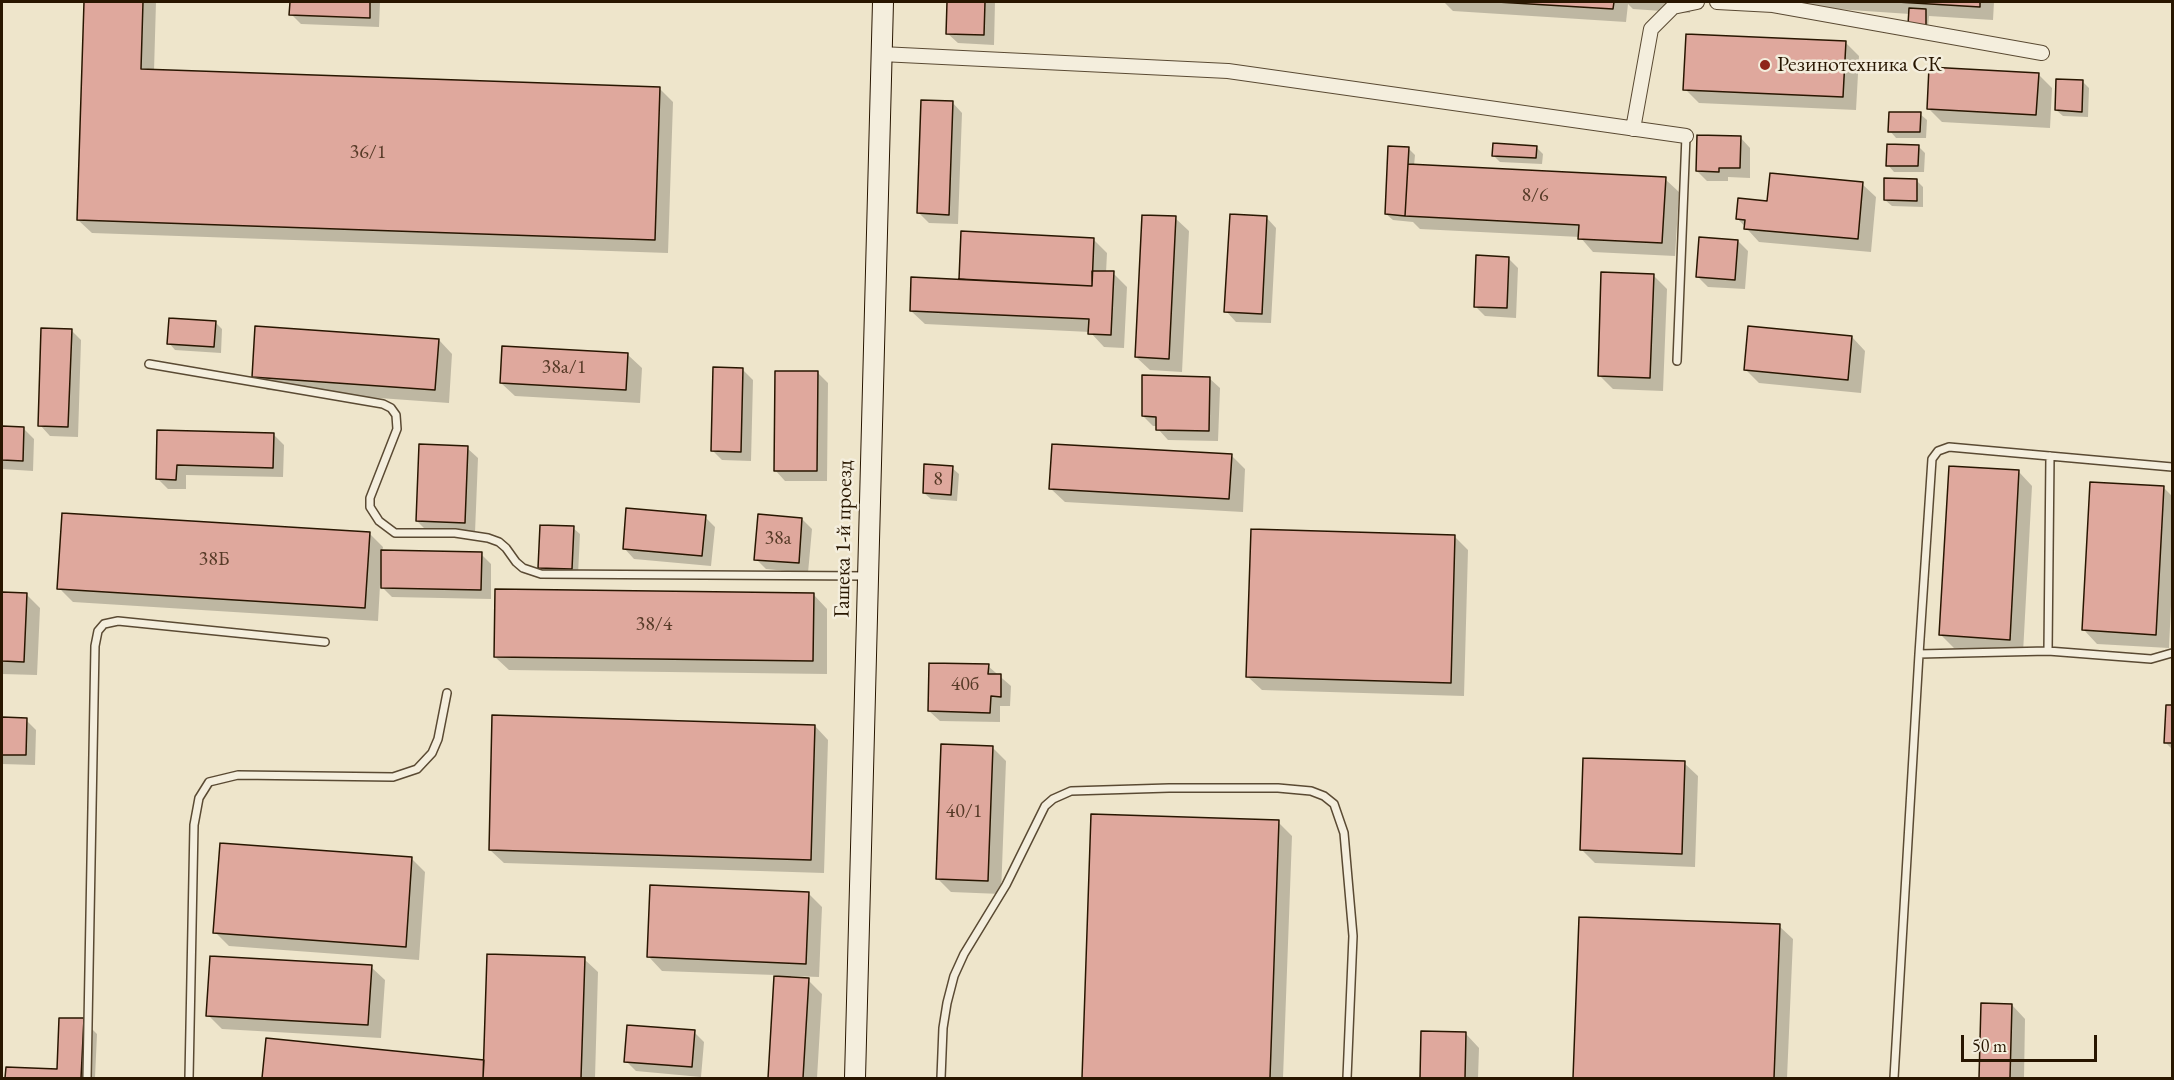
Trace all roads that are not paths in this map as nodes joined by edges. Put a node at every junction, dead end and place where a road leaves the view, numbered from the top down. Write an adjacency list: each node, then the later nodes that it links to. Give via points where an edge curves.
1 (883, 2): 5 (main road, Гашека 1-й проезд)
2 (1697, 2): 6 (street, via 1673,7 1651,29)
3 (1717, 2): 4 (street, via 1773,5)
4 (2042, 53)
5 (881, 54): 6 (street, via 1228,72); 12 (main road, Гашека 1-й проезд)
6 (1633, 129): 7 (street)
7 (1686, 136): 8 (lane)
8 (1677, 361)
9 (149, 364): 12 (lane, via 391,408 397,429 370,507 379,521 395,533 455,533 488,538 506,548 522,568 541,574)
10 (2050, 456): 11 (lane); 14 (lane); 16 (lane, via 1949,447 1938,451 1932,459)
11 (2172, 466)
12 (867, 576): 20 (main road, Гашека 1-й проезд)
13 (325, 642): 18 (lane, via 118,621 104,624 98,631)
14 (2048, 651): 15 (lane, via 2151,659); 16 (lane)
15 (2172, 653)
16 (1919, 654): 23 (lane)
17 (447, 693): 19 (lane, via 438,739 432,753 417,769 393,777 238,775 209,782 199,798 194,825)
18 (87, 1078)
19 (189, 1078)
20 (855, 1078)
21 (941, 1078): 22 (lane, via 943,1028 954,976 1045,806 1071,791 1169,788 1311,791 1334,804 1344,833 1353,936)
22 (1347, 1078)
23 (1894, 1078)

